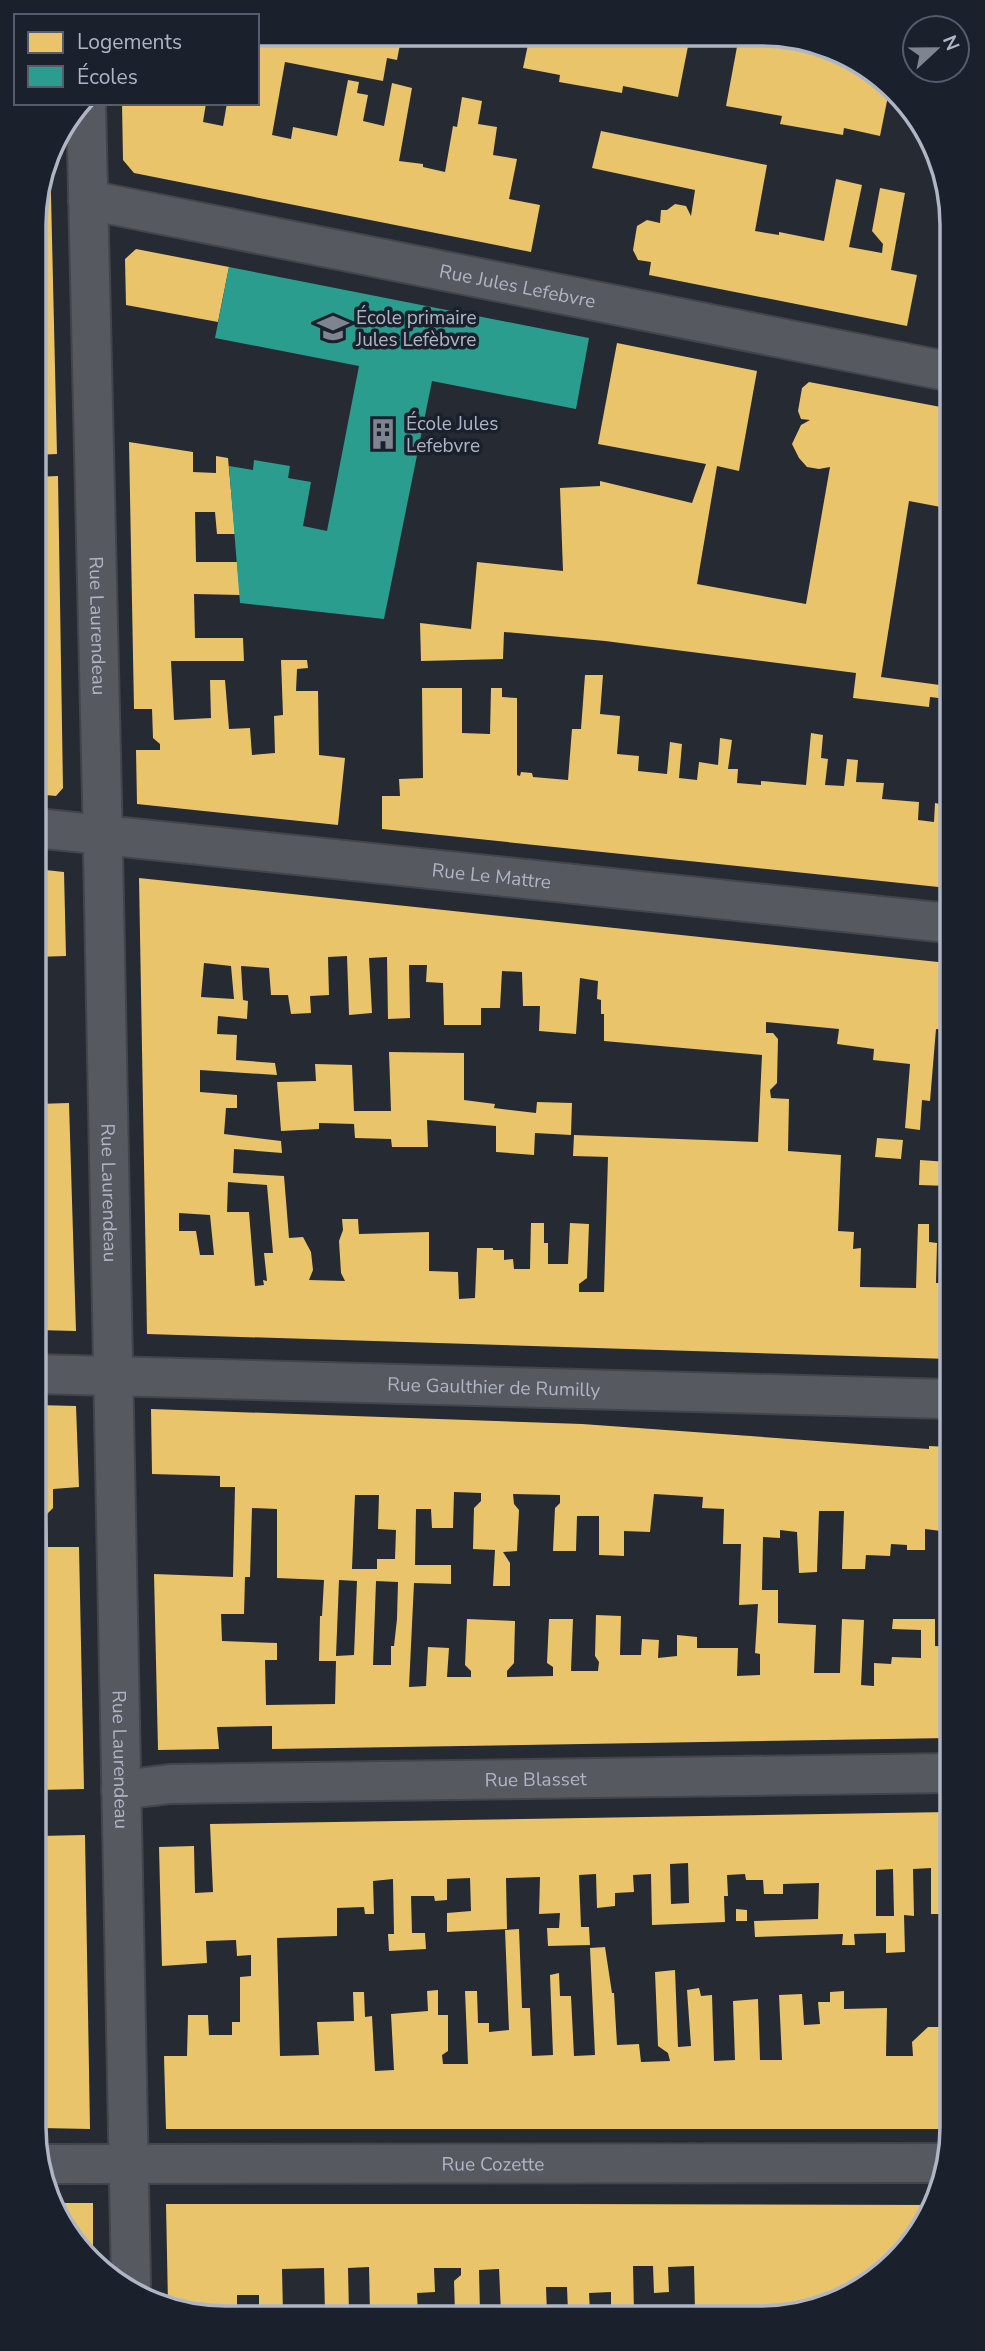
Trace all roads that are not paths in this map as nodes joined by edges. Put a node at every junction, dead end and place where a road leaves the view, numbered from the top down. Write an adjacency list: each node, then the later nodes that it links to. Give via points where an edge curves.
1 (86, 110): 2 (street, Rue Laurendeau)
2 (88, 200): 3 (street, Rue Jules Lefebvre); 5 (street, Rue Laurendeau)
3 (940, 370)
4 (46, 829): 5 (street, Rue Le Mattre)
5 (103, 835): 6 (street, Rue Le Mattre); 8 (street, Rue Laurendeau)
6 (940, 922)
7 (46, 1374): 8 (street, Rue Gaulthier de Rumilly)
8 (113, 1377): 9 (street, Rue Gaulthier de Rumilly); 11 (street, Rue Laurendeau)
9 (939, 1399)
10 (939, 1773): 11 (street, Rue Blasset, via 170,1784)
11 (121, 1790): 14 (street, Rue Laurendeau)
12 (936, 2163): 14 (street, Rue Cozette)
13 (50, 2164): 14 (street, Rue Cozette)
14 (129, 2164): 15 (street, Rue Laurendeau)
15 (131, 2279)

